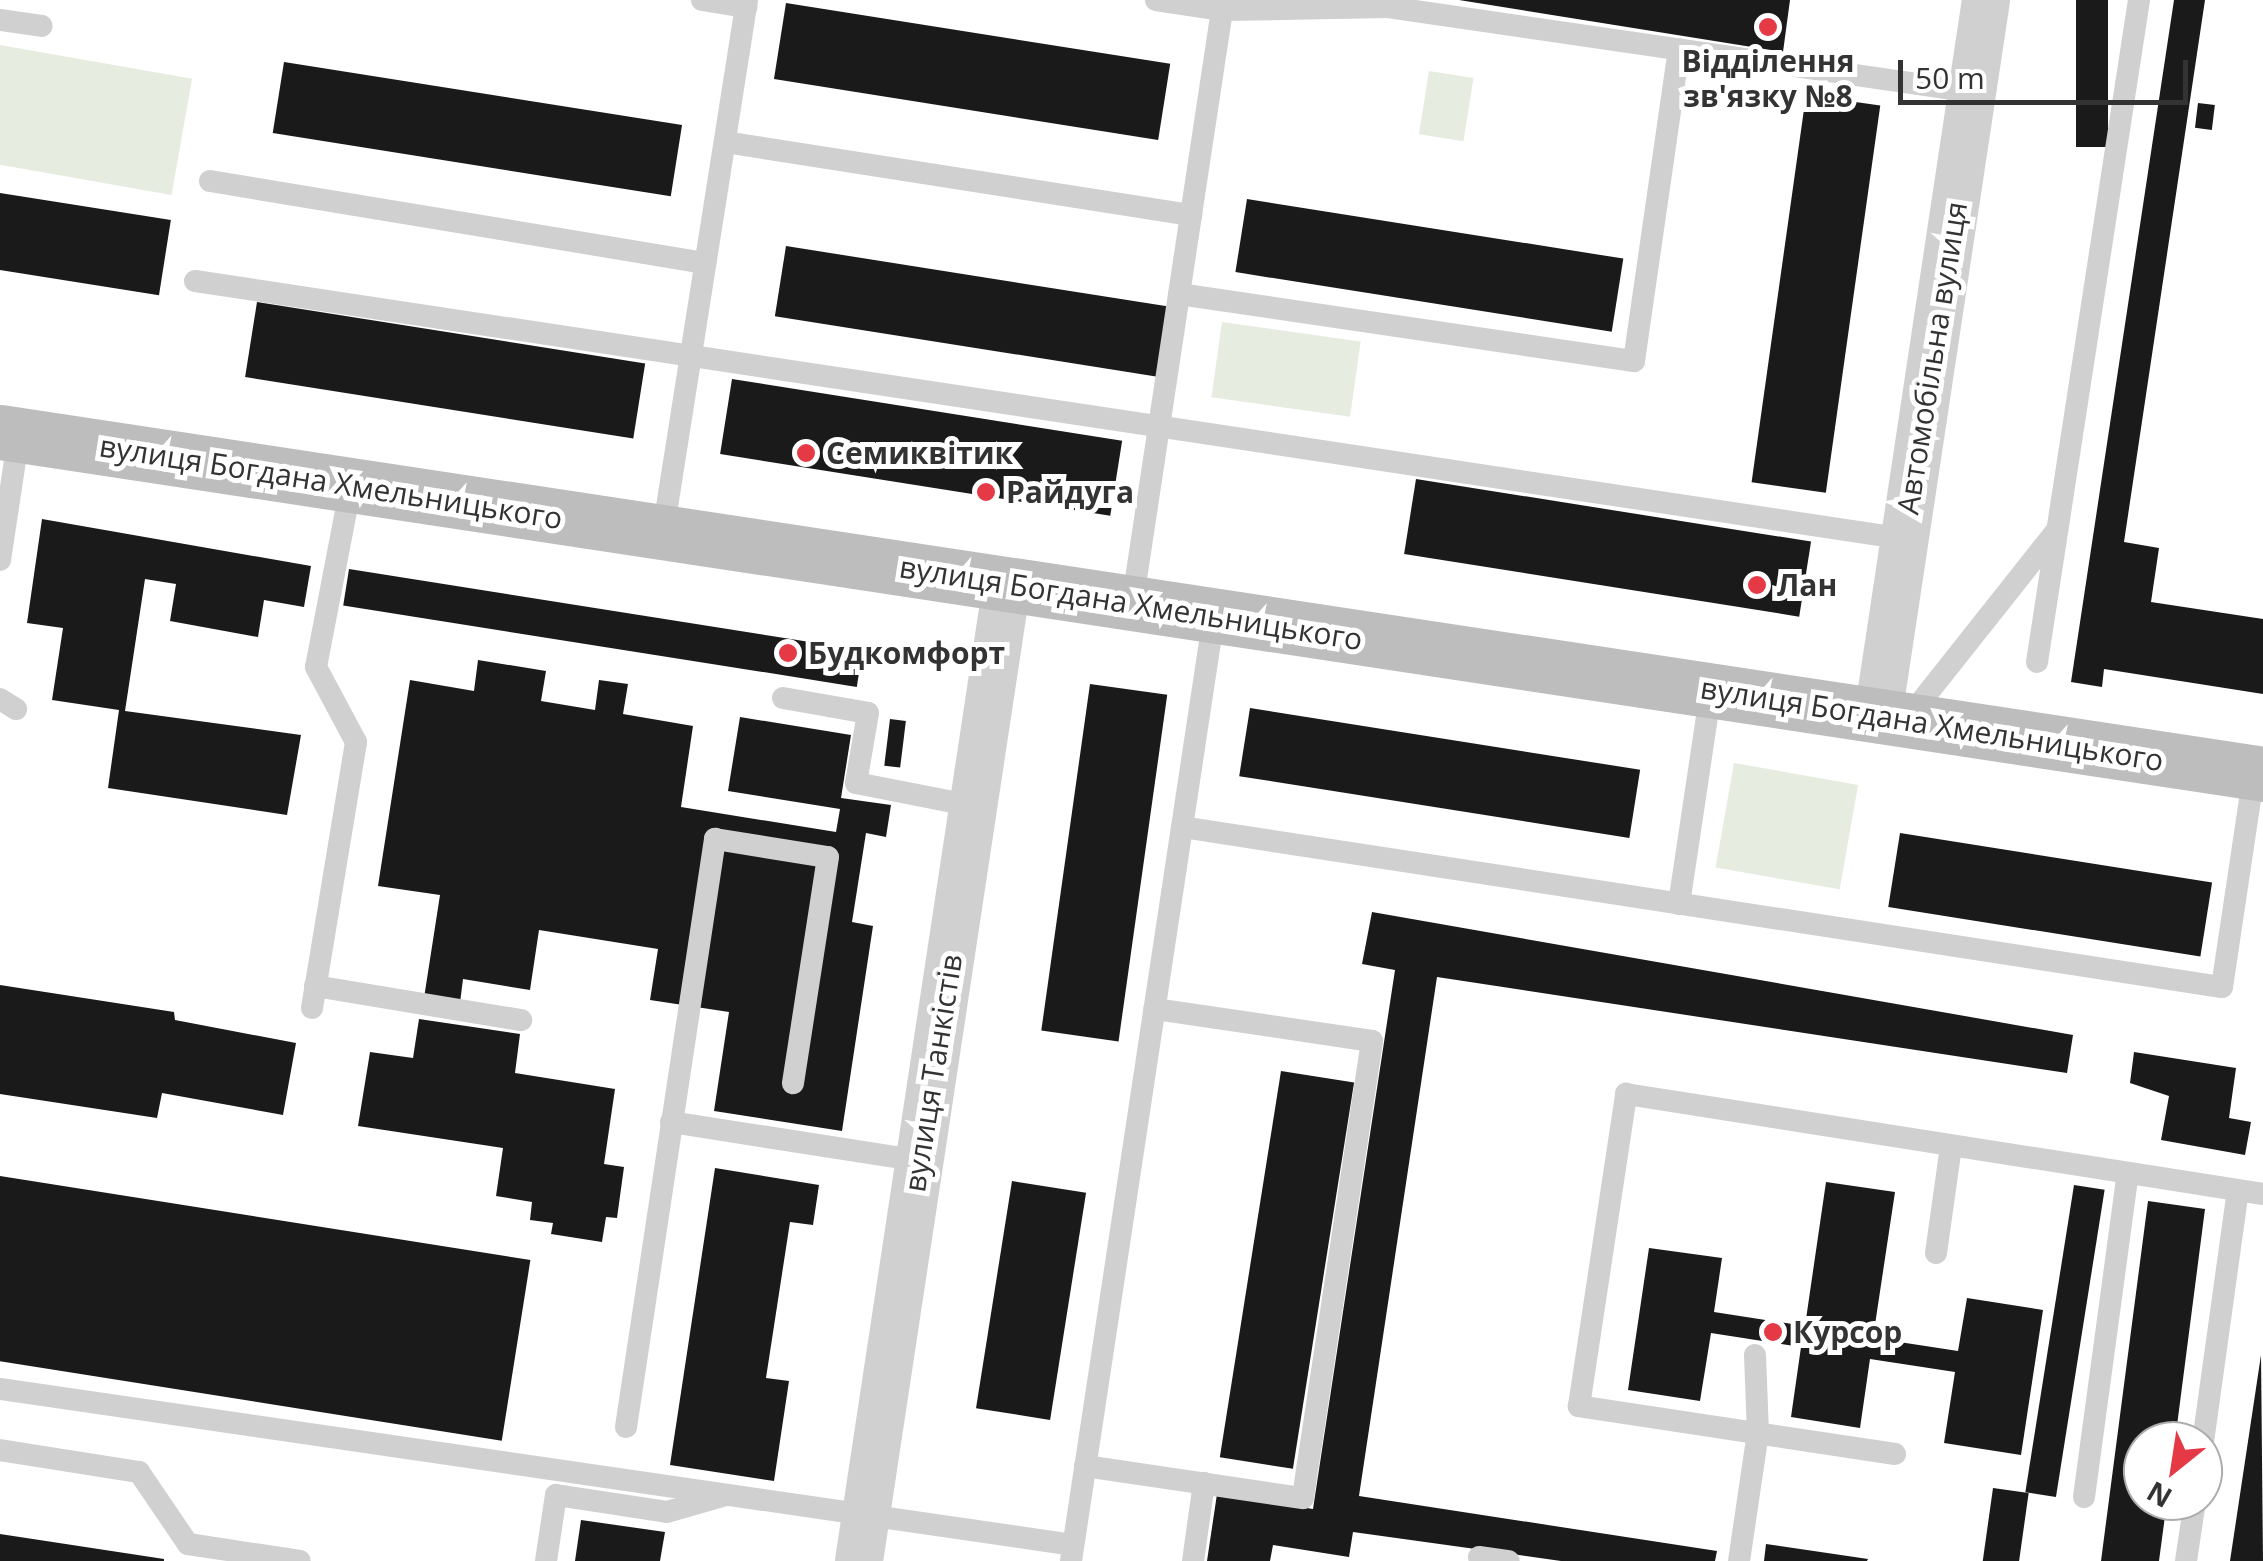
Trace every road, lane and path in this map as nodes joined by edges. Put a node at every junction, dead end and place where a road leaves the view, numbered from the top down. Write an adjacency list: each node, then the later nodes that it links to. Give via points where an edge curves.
1 (702, 0): 5 (lane)
2 (1156, 0): 6 (lane)
3 (1986, 0): 10 (street, Автомобільна вулиця)
4 (2139, 0): 21 (lane)
5 (746, 4): 11 (lane)
6 (1222, 10): 9 (lane, via 1377,6); 13 (lane)
7 (0, 20): 8 (lane)
8 (42, 26)
9 (1678, 49): 10 (lane); 16 (lane, via 1634,361)
10 (1972, 92): 23 (street, Автомобільна вулиця)
11 (725, 142): 13 (lane); 14 (lane)
12 (210, 180): 14 (lane)
13 (1191, 215): 16 (lane)
14 (705, 263): 17 (lane)
15 (195, 281): 17 (lane)
16 (1179, 294): 18 (lane)
17 (691, 358): 18 (lane); 22 (lane)
18 (1160, 428): 23 (lane); 26 (lane)
19 (10, 433): 20 (street, вулиця Богдана Хмельницького); 24 (lane)
20 (351, 485): 22 (street, вулиця Богдана Хмельницького); 37 (lane, via 316,667 356,742 314,997)
21 (2058, 528): 28 (lane); 31 (lane)
22 (663, 532): 25 (street, вулиця Богдана Хмельницького)
23 (1905, 538): 31 (street, Автомобільна вулиця)
24 (0, 560)
25 (1007, 584): 26 (street, вулиця Богдана Хмельницького); 33 (street, вулиця Танкістів)
26 (1132, 603): 27 (street, вулиця Богдана Хмельницького)
27 (1214, 616): 29 (street, вулиця Богдана Хмельницького); 34 (lane)
28 (2037, 662)
29 (1711, 691): 31 (street, вулиця Богдана Хмельницького); 35 (lane)
30 (783, 698): 33 (lane, via 868,714 856,783)
31 (1892, 718): 32 (street, вулиця Богдана Хмельницького)
32 (2259, 774): 35 (lane, via 2222,987)
33 (974, 806): 41 (street, вулиця Танкістів)
34 (1182, 827): 35 (lane); 36 (lane)
35 (1679, 904)
36 (1154, 1009): 53 (lane); 54 (lane, via 1372,1041 1302,1498)
37 (521, 1020)
38 (793, 1082): 39 (lane, via 828,857 715,839)
39 (670, 1122): 41 (lane); 49 (lane)
40 (1951, 1146): 42 (lane); 45 (lane); 50 (lane, via 1626,1094 1579,1406)
41 (920, 1161): 57 (street, вулиця Танкістів)
42 (2128, 1172): 43 (lane); 56 (lane)
43 (2238, 1190): 44 (lane); 48 (lane)
44 (2263, 1194)
45 (1936, 1253)
46 (1755, 1355): 50 (lane)
47 (0, 1389): 55 (lane)
48 (2206, 1421)
49 (626, 1427)
50 (1758, 1433): 52 (lane); 66 (lane)
51 (0, 1450): 61 (lane, via 140,1472 188,1544)
52 (1895, 1454)
53 (1085, 1466): 54 (lane); 59 (lane)
54 (1204, 1483): 64 (lane)
55 (730, 1494): 57 (lane); 62 (lane, via 667,1512 556,1495)
56 (2084, 1497)
57 (866, 1513): 59 (lane); 63 (street, вулиця Танкістів)
58 (2192, 1521): 67 (lane)
59 (1072, 1553)
60 (1480, 1556): 65 (lane)
61 (300, 1561)
62 (546, 1561)
63 (859, 1561)
64 (1193, 1561)
65 (1509, 1561)
66 (1739, 1561)
67 (2186, 1561)

